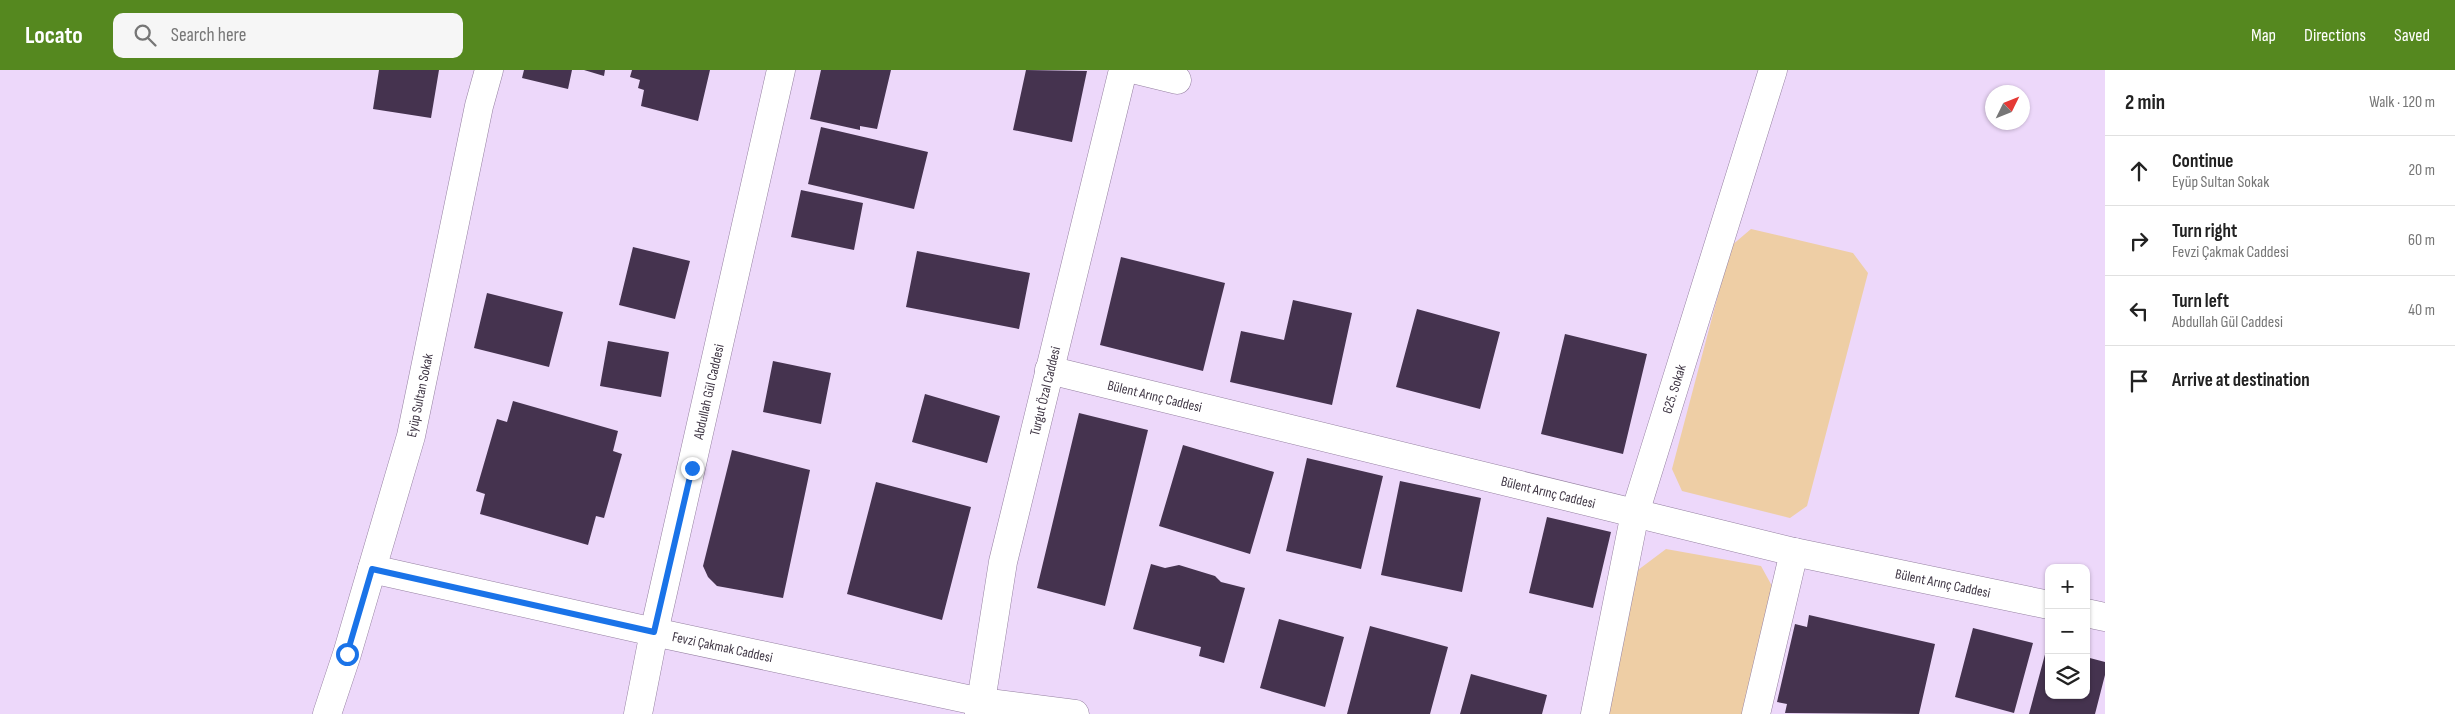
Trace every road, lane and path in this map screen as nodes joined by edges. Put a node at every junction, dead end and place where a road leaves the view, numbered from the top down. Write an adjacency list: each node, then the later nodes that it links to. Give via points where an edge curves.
1 (490, 70): 10 (street, Eyüp Sultan Sokak, via 479,106 410,436)
2 (781, 70): 14 (street, Abdullah Gül Caddesi)
3 (1123, 70): 7 (street, Turgut Özal Caddesi)
4 (1136, 70): 6 (street)
5 (1773, 70): 8 (street, 625. Sokak)
6 (1177, 80)
7 (1049, 370): 8 (street, Bülent Arınç Caddesi); 15 (street, Turgut Özal Caddesi, via 1003,562)
8 (1635, 512): 9 (street, Bülent Arınç Caddesi); 19 (street, 625. Sokak)
9 (1794, 552): 11 (street, Bülent Arınç Caddesi); 20 (street)
10 (372, 569): 14 (street, Fevzi Çakmak Caddesi); 16 (street, Eyüp Sultan Sokak)
11 (2045, 604)
12 (2090, 614): 13 (street)
13 (2105, 617)
14 (654, 632): 15 (street, Fevzi Çakmak Caddesi); 17 (street, Abdullah Gül Caddesi)
15 (980, 708): 18 (street, Fevzi Çakmak Caddesi)
16 (327, 714)
17 (638, 714)
18 (1075, 714)
19 (1595, 714)
20 (1756, 714)

